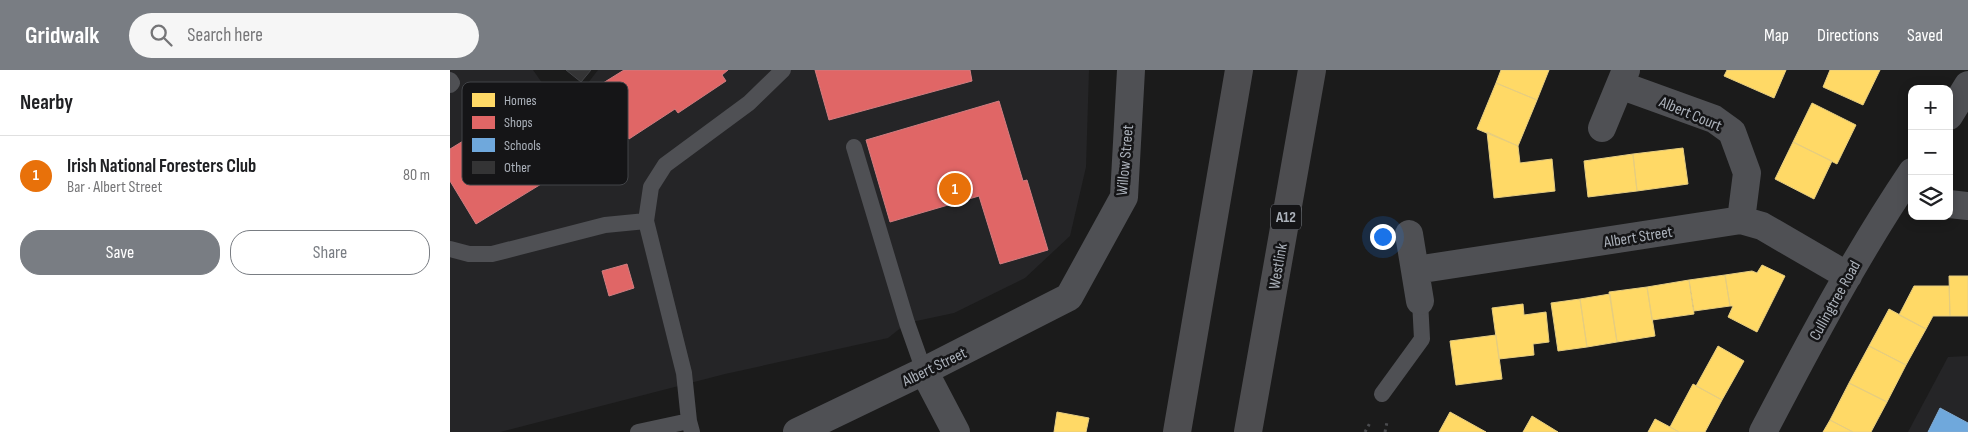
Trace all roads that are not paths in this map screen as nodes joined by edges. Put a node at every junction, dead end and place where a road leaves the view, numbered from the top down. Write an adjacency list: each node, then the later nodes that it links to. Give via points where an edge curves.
1 (783, 70): 16 (lane, via 750,103 665,165 651,187)
2 (1131, 70): 21 (street, Willow Street, via 1124,197)
3 (1239, 70): 29 (highway)
4 (1312, 70): 30 (highway, Westlink / A12)
5 (1623, 77): 10 (street, Albert Court); 15 (street, Albert Court, via 1714,119 1732,132 1747,173)
6 (450, 80): 7 (lane)
7 (450, 85)
8 (1968, 85): 9 (street)
9 (1953, 109)
10 (1602, 128)
11 (854, 147): 23 (lane)
12 (1908, 184): 20 (street, Cullingtree Road)
13 (1953, 204): 14 (street)
14 (1968, 206)
15 (1741, 220): 19 (street, Albert Street); 20 (street, Albert Street, via 1762,226)
16 (646, 221): 18 (lane, via 605,225 492,254 469,254); 25 (lane, via 684,372)
17 (1409, 234): 19 (street)
18 (450, 249)
19 (1416, 270): 22 (street)
20 (1848, 276): 31 (street, Cullingtree Road)
21 (1069, 297): 23 (street, Albert Street)
22 (1420, 301): 24 (lane, via 1422,340)
23 (924, 371): 27 (street, Albert Street); 28 (street)
24 (1382, 394)
25 (690, 427): 26 (lane)
26 (638, 432)
27 (797, 432)
28 (956, 432)
29 (1177, 432)
30 (1248, 432)
31 (1762, 432)

